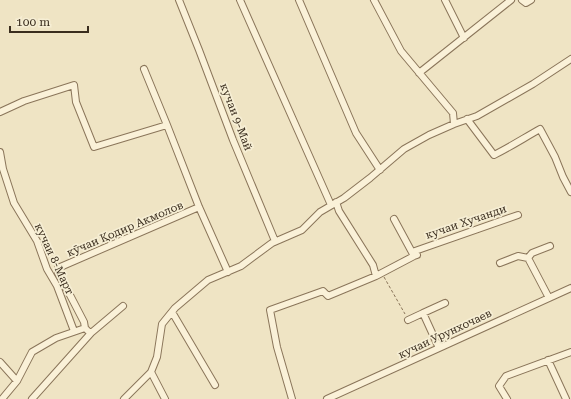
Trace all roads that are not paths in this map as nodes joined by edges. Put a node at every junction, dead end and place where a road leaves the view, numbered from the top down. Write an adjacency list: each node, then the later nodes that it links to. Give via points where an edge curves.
1 (179, 0): 24 (street, кучаи 9-Май, via 233,140)
2 (240, 0): 20 (street)
3 (299, 0): 18 (street, via 356,133)
4 (374, 0): 12 (street, via 401,51)
5 (446, 0): 9 (street)
6 (511, 0): 9 (street)
7 (522, 0): 8 (street, via 526,3)
8 (531, 0)
9 (464, 38): 12 (street)
10 (571, 59): 14 (street, via 521,91)
11 (144, 69): 16 (street, кӯчаи Қодир Акмолов)
12 (419, 73): 15 (street, via 453,113)
13 (0, 112): 16 (street, via 24,101 74,85 76,102 94,147)
14 (467, 119): 15 (street); 19 (street, via 494,155 540,129)
15 (454, 124): 18 (street, via 404,149)
16 (167, 125): 21 (street, кӯчаи Қодир Акмолов)
17 (0, 152): 39 (street, кучаи 8-Март, via 5,185 37,241 46,269 57,286)
18 (380, 170): 20 (street)
19 (571, 192)
20 (334, 204): 24 (street, via 320,212 302,230); 30 (street)
21 (199, 208): 29 (street, кӯчаи Қодир Акмолов); 38 (street, кӯчаи Қодир Акмолов, via 58,268)
22 (518, 215): 26 (street, кучаи Хучанди, via 415,251 417,255)
23 (394, 219): 26 (street)
24 (276, 241): 29 (street, via 241,266)
25 (550, 246): 27 (street)
26 (414, 256): 30 (street, кучаи Хучанди)
27 (528, 258): 28 (street, via 518,256); 32 (street)
28 (500, 263)
29 (228, 272): 35 (street, via 208,280)
30 (378, 274): 52 (street, кучаи Хучанди, via 328,296 323,291 270,310 277,347)
31 (571, 288): 32 (street, кучаи Урунхочаев)
32 (549, 298): 41 (street, кучаи Урунхочаев)
33 (445, 303): 36 (street)
34 (123, 306): 40 (street)
35 (172, 312): 45 (street, via 162,324 157,357); 47 (street)
36 (423, 313): 37 (street); 41 (street)
37 (408, 320)
38 (85, 328): 39 (street); 40 (street)
39 (74, 331): 46 (street, via 32,352)
40 (91, 333): 49 (street)
41 (439, 348): 53 (street, кучаи Урунхочаев)
42 (571, 352): 43 (street)
43 (548, 360): 54 (street, via 506,376 499,386); 55 (street)
44 (0, 362): 46 (street)
45 (151, 372): 50 (street); 51 (street)
46 (17, 381): 48 (street)
47 (215, 385)
48 (2, 399)
49 (32, 399)
50 (124, 399)
51 (165, 399)
52 (292, 399)
53 (327, 399)
54 (507, 399)
55 (566, 399)

